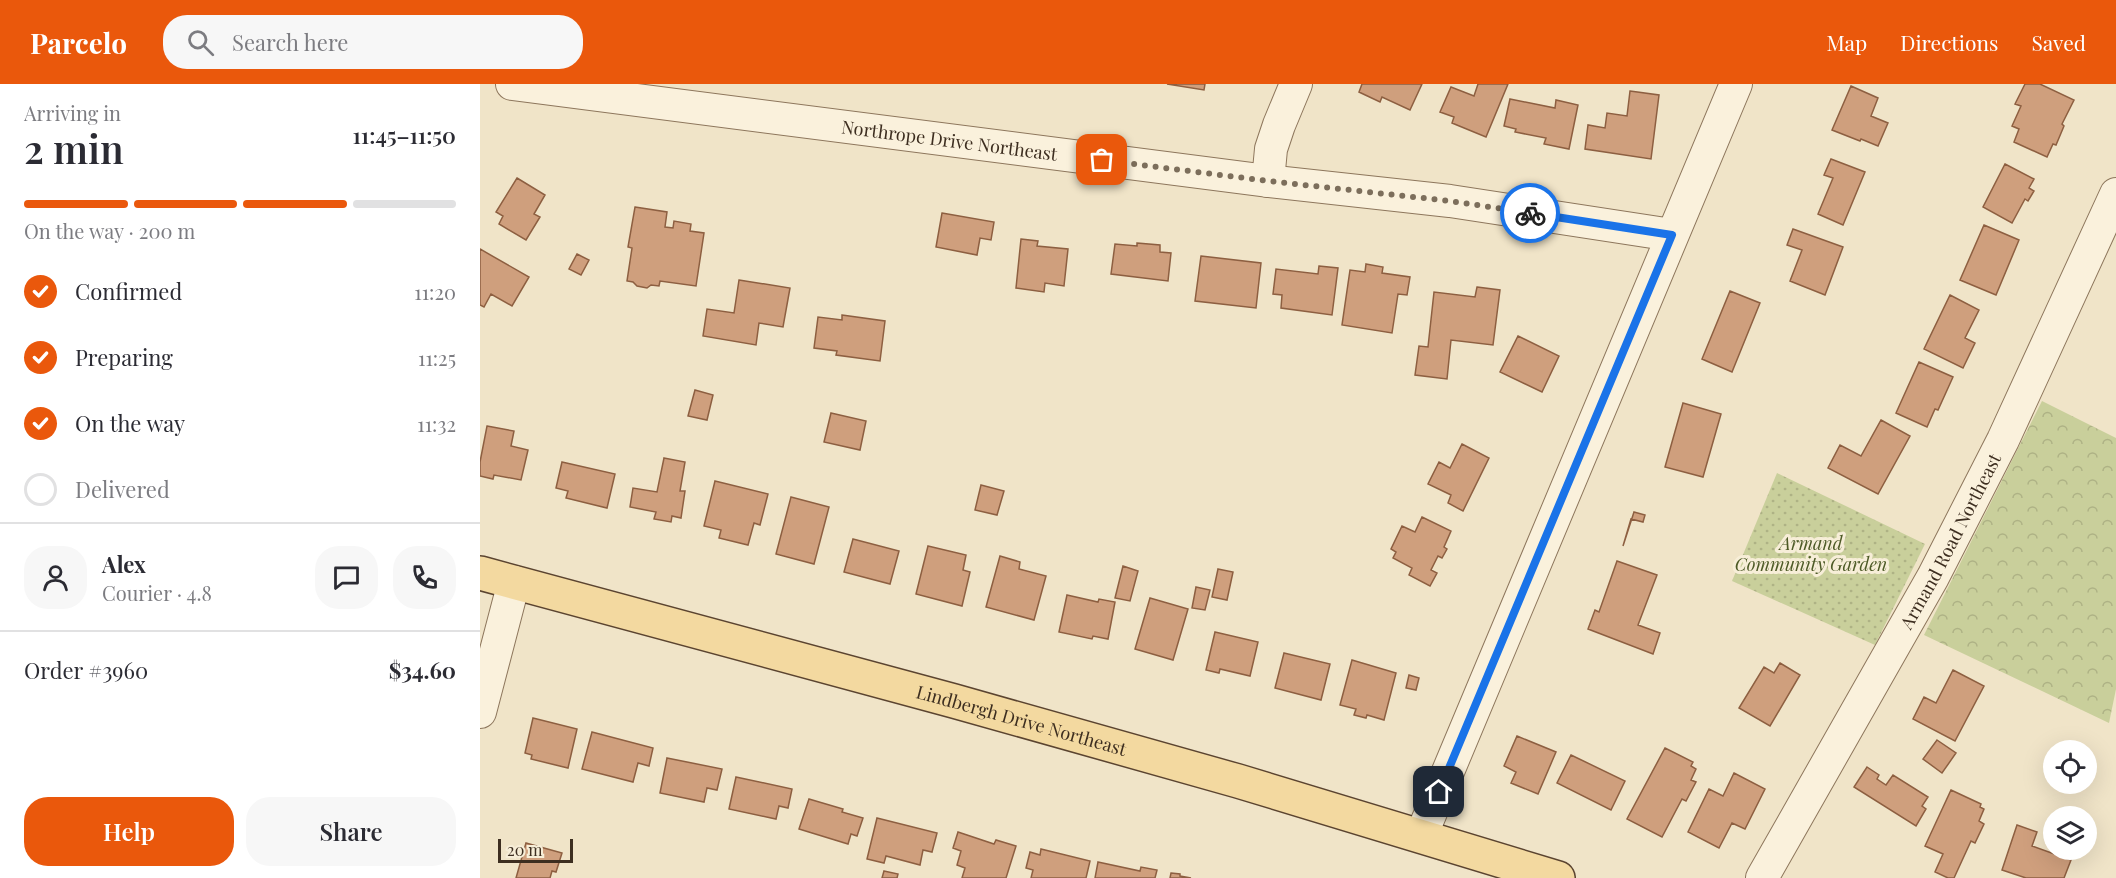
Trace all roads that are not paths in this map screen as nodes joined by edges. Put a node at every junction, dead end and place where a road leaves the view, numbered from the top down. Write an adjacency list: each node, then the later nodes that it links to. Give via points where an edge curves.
1 (512, 84): 4 (street, Northrope Drive Northeast)
2 (1296, 84): 4 (street, via 1271,149)
3 (1736, 84): 6 (street)
4 (1268, 181): 6 (street, Northrope Drive Northeast, via 1450,201)
5 (2116, 194): 12 (street, Armand Road Northeast, via 2003,440 1933,577)
6 (1672, 235): 10 (street)
7 (480, 573): 8 (main road, Lindbergh Drive Northeast)
8 (514, 582): 9 (street); 10 (main road, Lindbergh Drive Northeast, via 1158,758)
9 (480, 712)
10 (1421, 836): 11 (main road, Lindbergh Drive Northeast)
11 (1558, 878)
12 (1762, 878)

